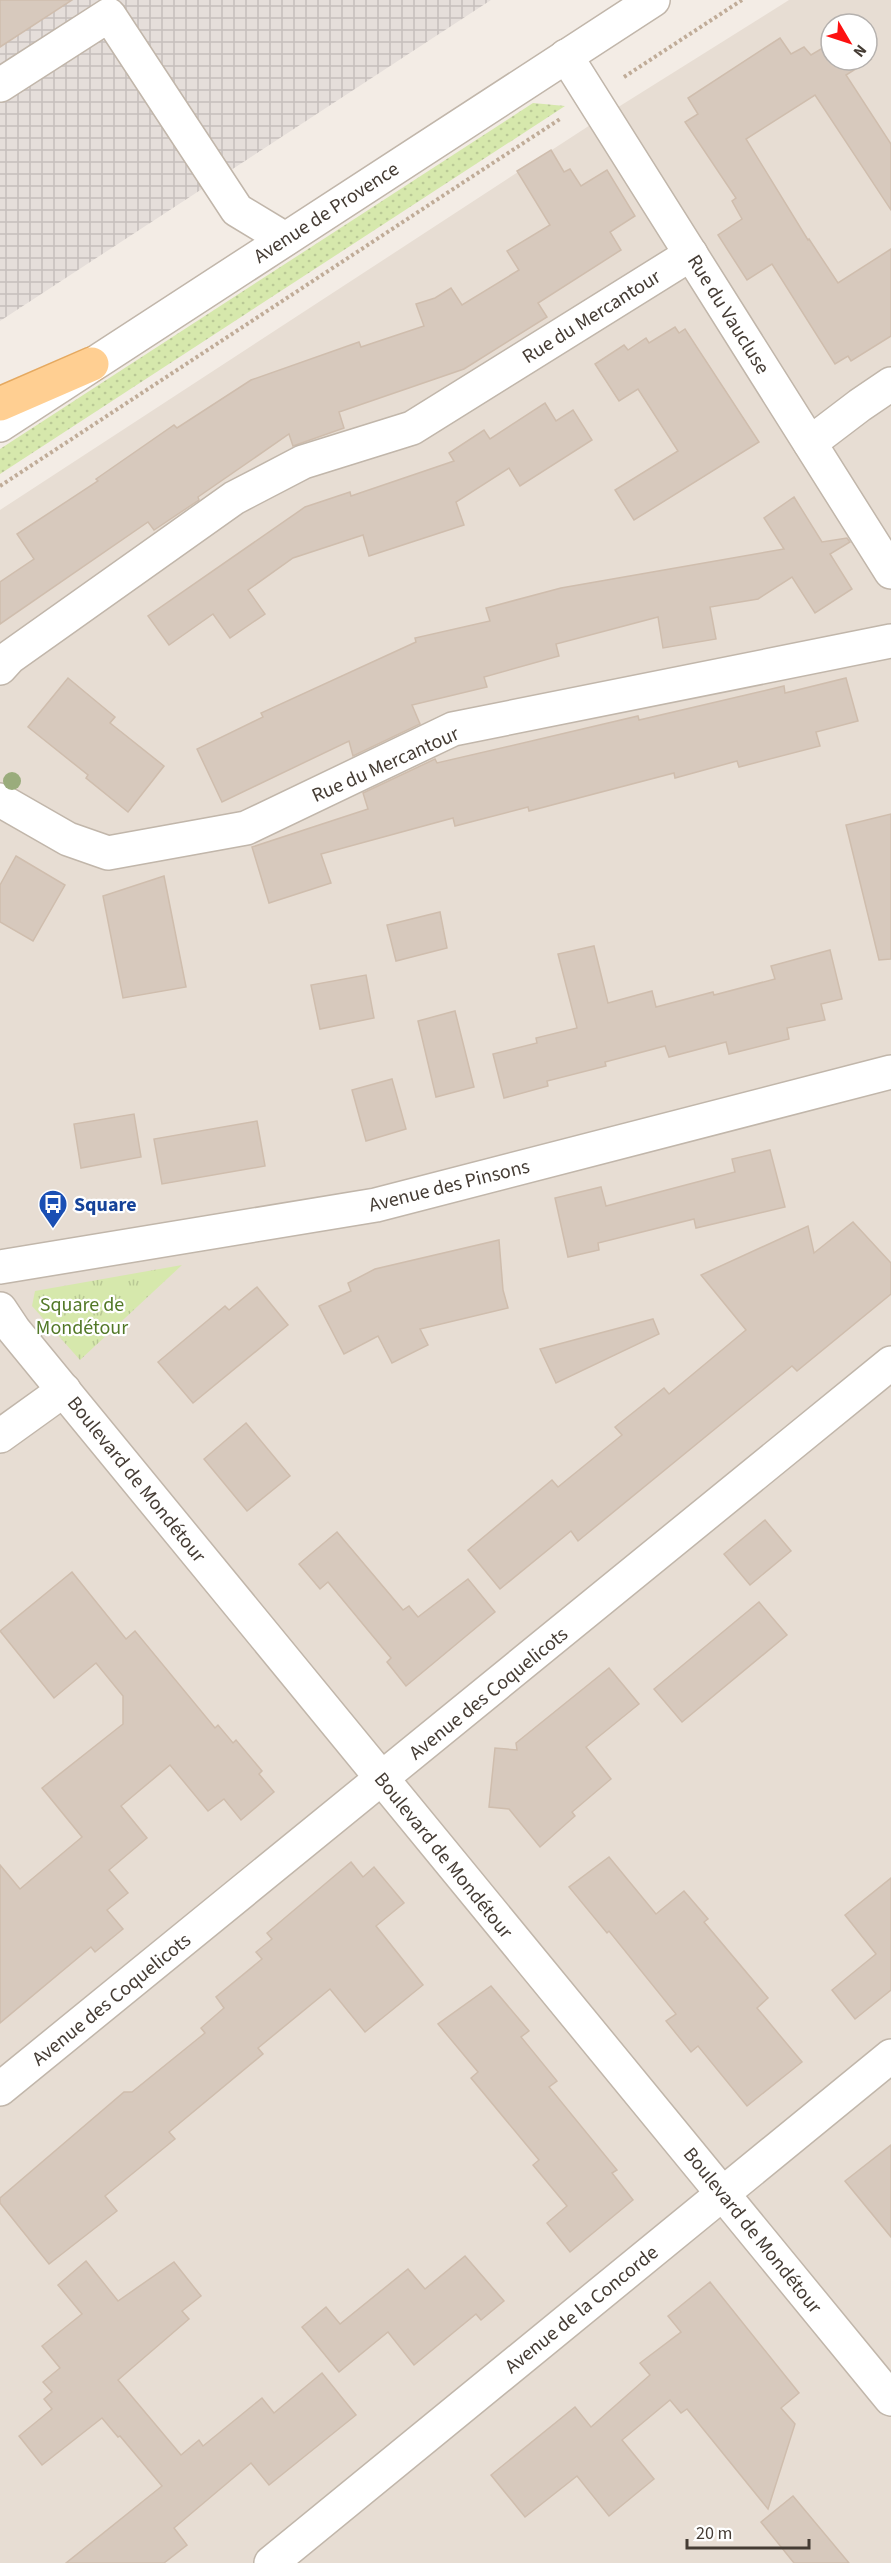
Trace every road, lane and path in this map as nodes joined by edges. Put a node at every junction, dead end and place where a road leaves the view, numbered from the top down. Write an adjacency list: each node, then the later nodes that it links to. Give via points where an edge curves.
1 (653, 0): 3 (street, Avenue de Provence)
2 (742, 0): 5 (path)
3 (566, 56): 5 (street, Rue du Vaucluse); 6 (street, Avenue de Provence)
4 (0, 85): 6 (street, via 109,15 237,210)
5 (593, 97): 7 (street, Rue du Vaucluse); 13 (path)
6 (285, 239): 8 (street, Avenue de Provence)
7 (691, 255): 12 (street, Rue du Vaucluse); 16 (street, Rue du Mercantour, via 412,428 303,462 234,498 10,657)
8 (92, 364): 10 (main road); 11 (street, Avenue de Provence)
9 (891, 384): 12 (street)
10 (0, 404)
11 (0, 425)
12 (810, 443): 14 (street, Rue du Vaucluse)
13 (0, 486)
14 (891, 572)
15 (891, 641): 17 (street, Rue du Mercantour, via 453,729 246,828 108,853 68,839)
16 (0, 668)
17 (0, 800)
18 (891, 1072): 19 (street, Avenue des Pinsons, via 376,1205)
19 (0, 1266)
20 (0, 1309): 22 (street, Boulevard de Mondétour)
21 (891, 1364): 24 (street, Avenue des Coquelicots)
22 (64, 1390): 23 (street); 24 (street, Boulevard de Mondétour)
23 (0, 1436)
24 (381, 1779): 26 (street, Avenue des Coquelicots); 27 (street, Boulevard de Mondétour)
25 (891, 2056): 27 (street, Avenue de la Concorde)
26 (0, 2090)
27 (723, 2194): 28 (street, Boulevard de Mondétour); 29 (street, Avenue de la Concorde)
28 (891, 2399)
29 (271, 2563)

